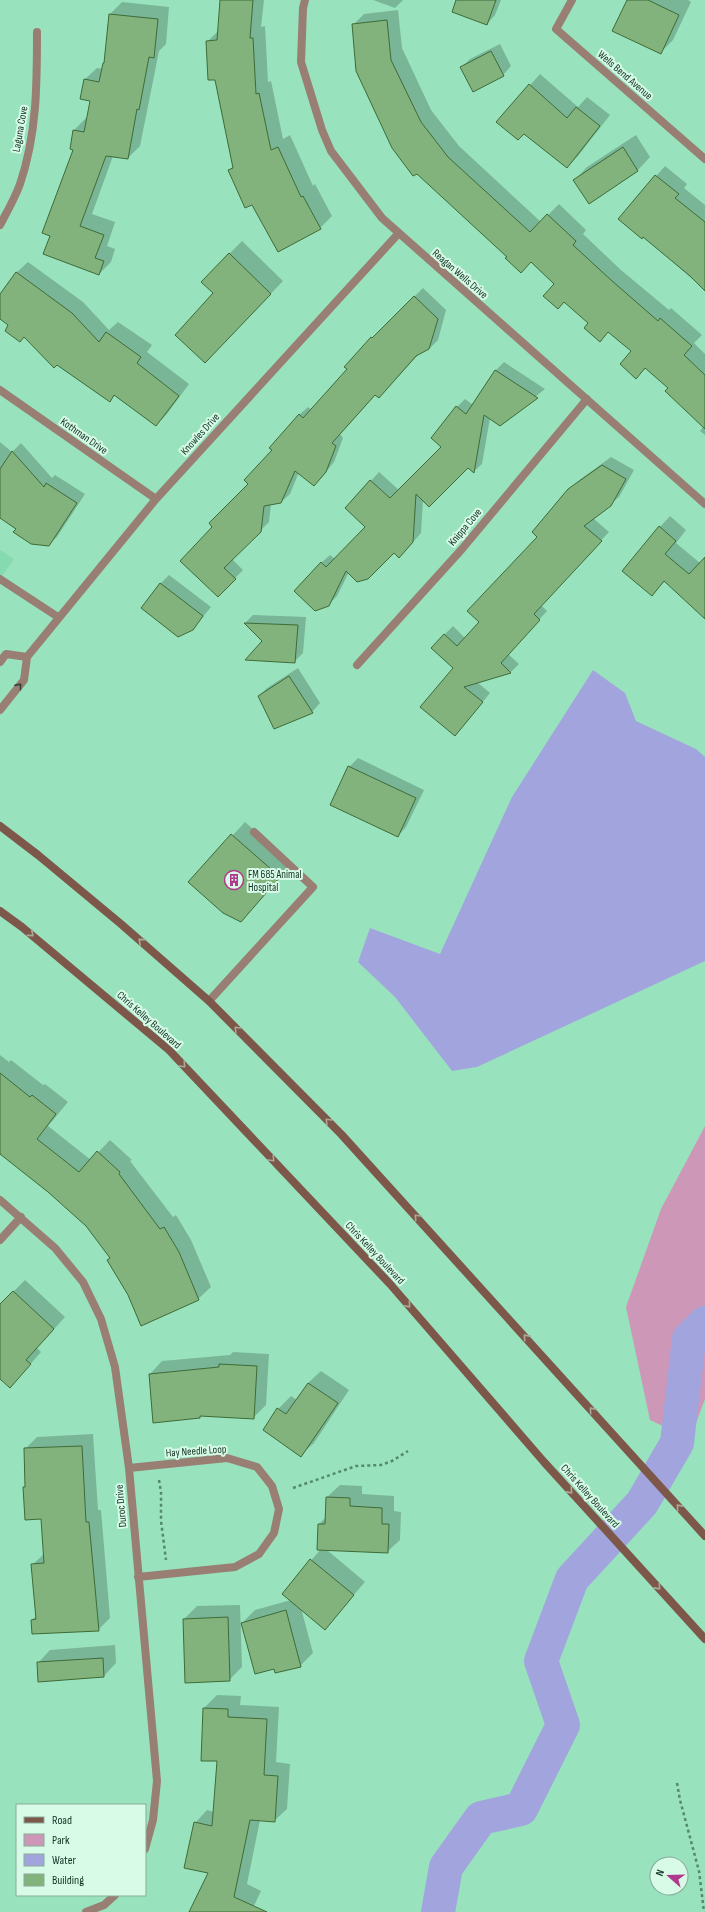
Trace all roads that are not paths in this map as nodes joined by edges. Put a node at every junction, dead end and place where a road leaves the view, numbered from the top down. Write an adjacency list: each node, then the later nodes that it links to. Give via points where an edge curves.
1 (305, 0): 6 (street, Reagan Wells Drive, via 301,62 322,130 331,151 382,218)
2 (572, 0): 4 (street, Wells Bend Avenue, via 556,29)
3 (37, 32): 5 (street, Laguna Cove, via 37,97 31,144 20,185)
4 (705, 159)
5 (0, 225)
6 (398, 234): 8 (street, Reagan Wells Drive); 9 (street, Knowles Drive)
7 (0, 390): 9 (street, Kothman Drive)
8 (587, 399): 10 (street, Reagan Wells Drive); 15 (street, Knippa Cove, via 462,548)
9 (156, 499): 12 (street, Knowles Drive)
10 (705, 504)
11 (0, 579): 12 (street)
12 (58, 617): 13 (street, Knowles Drive)
13 (27, 657): 14 (street, via 6,654); 16 (street, one-way to 13, via 24,680)
14 (0, 662)
15 (357, 665)
16 (0, 710)
17 (0, 826): 20 (main road, one-way to 17, via 38,854)
18 (254, 832): 20 (street, via 313,886)
19 (0, 911): 27 (main road, Chris Kelley Boulevard, one-way to 27, via 22,926 169,1050 390,1284 544,1462)
20 (209, 1001): 25 (main road, one-way to 20, via 341,1134)
21 (0, 1200): 22 (street, Duroc Drive)
22 (21, 1217): 23 (street); 24 (street, Duroc Drive, via 55,1248 83,1282 101,1319 115,1367)
23 (0, 1240)
24 (129, 1468): 26 (street, Duroc Drive); 26 (street, Hay Needle Loop, via 227,1458 257,1467 272,1486 279,1509 274,1533 260,1554 235,1567)
25 (705, 1536)
26 (138, 1577): 28 (street, Duroc Drive, via 157,1781 153,1820)
27 (705, 1639)
28 (146, 1845)
29 (114, 1896): 30 (street, via 104,1905)
30 (86, 1912)

